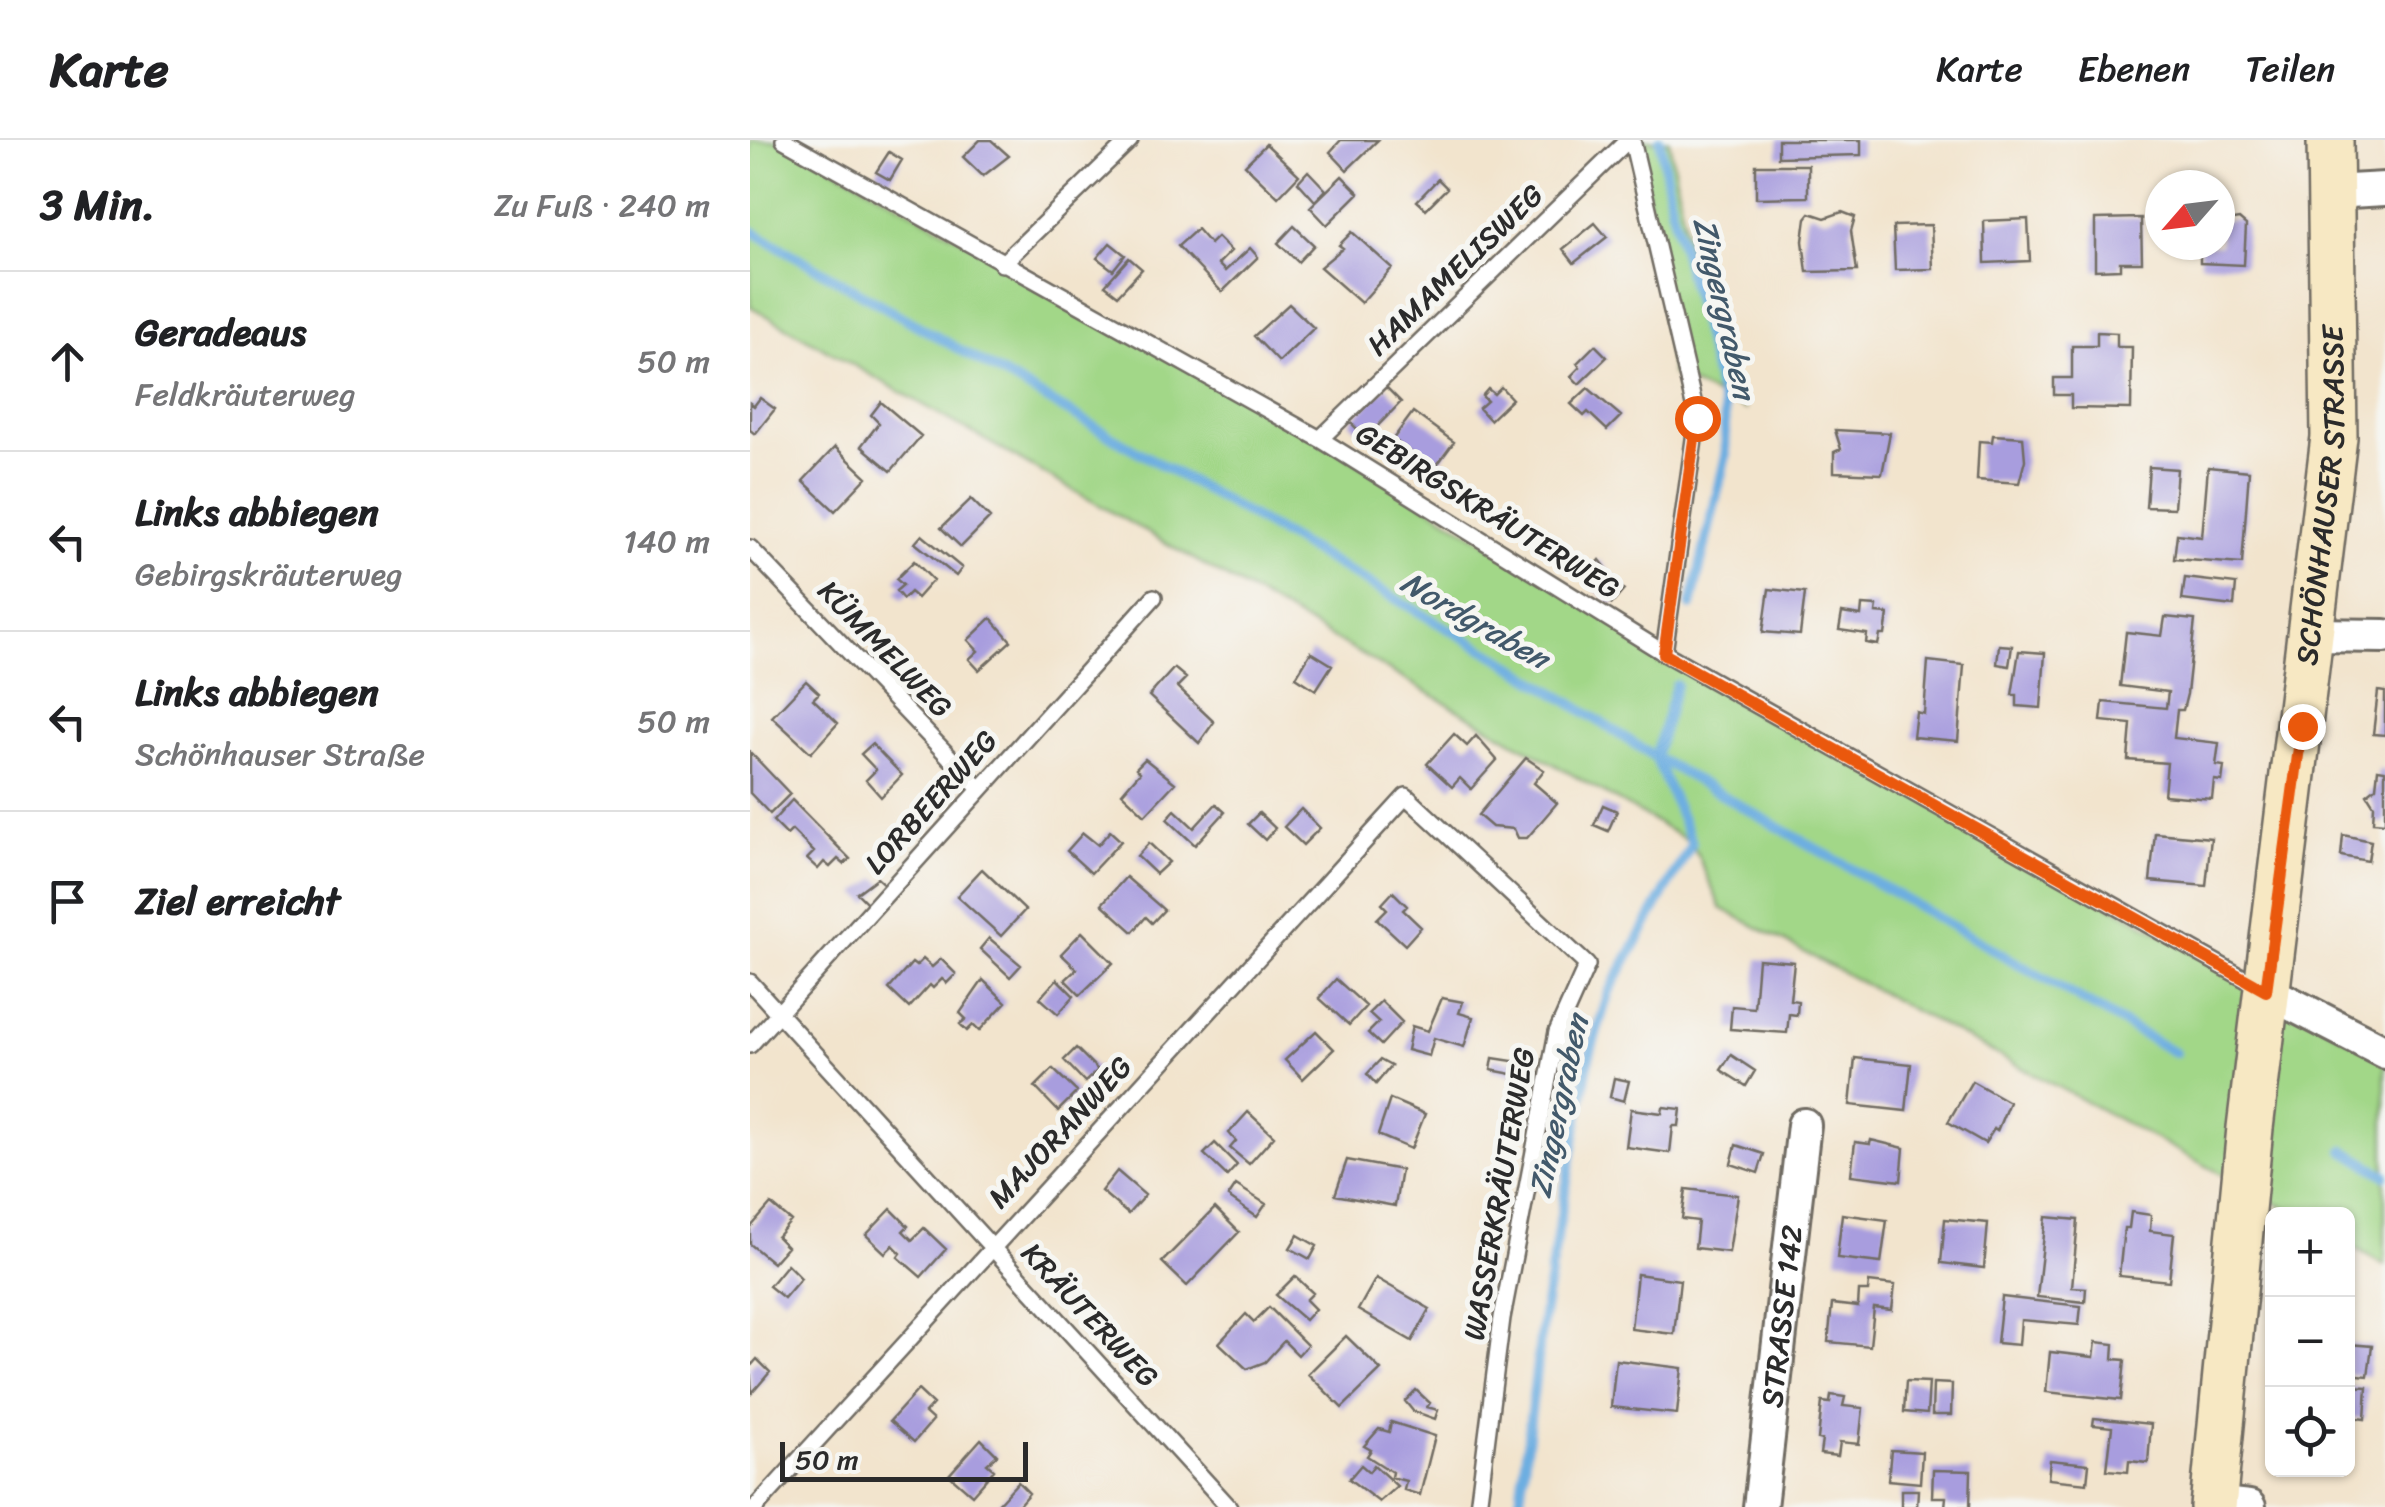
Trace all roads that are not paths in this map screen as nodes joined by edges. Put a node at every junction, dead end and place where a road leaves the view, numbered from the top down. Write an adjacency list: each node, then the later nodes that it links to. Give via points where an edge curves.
1 (784, 140): 7 (lane, GEBIRGSKRÄUTERWEG)
2 (1130, 140): 7 (lane)
3 (1630, 140): 8 (lane, HAMAMELISWEG); 13 (lane, via 1697,418)
4 (2330, 140): 6 (street, SCHÖNHAUSER STRASSE)
5 (2385, 189): 6 (street)
6 (2331, 192): 11 (street, SCHÖNHAUSER STRASSE, via 2334,437)
7 (1002, 264): 8 (lane, GEBIRGSKRÄUTERWEG)
8 (1320, 439): 13 (lane, GEBIRGSKRÄUTERWEG)
9 (750, 548): 14 (lane, KÜMMELWEG)
10 (1154, 597): 14 (lane, LORBEERWEG)
11 (2313, 635): 12 (street); 17 (street, SCHÖNHAUSER STRASSE)
12 (2385, 636)
13 (1664, 654): 17 (lane, GEBIRGSKRÄUTERWEG)
14 (980, 789): 18 (lane, LORBEERWEG)
15 (1406, 796): 22 (lane, MAJORANWEG); 26 (lane, WASSERKRÄUTERWEG, via 1587,965 1557,1032 1502,1318)
16 (750, 982): 18 (lane, KRÄUTERWEG)
17 (2266, 991): 20 (street); 23 (street, SCHÖNHAUSER STRASSE)
18 (778, 1014): 19 (lane, LORBEERWEG); 22 (lane, KRÄUTERWEG)
19 (750, 1045)
20 (2385, 1052)
21 (1804, 1126): 27 (street, STRASSE 142)
22 (990, 1247): 24 (lane, MAJORANWEG); 25 (lane, KRÄUTERWEG)
23 (2225, 1506)
24 (756, 1507)
25 (1229, 1507)
26 (1478, 1507)
27 (1760, 1507)

